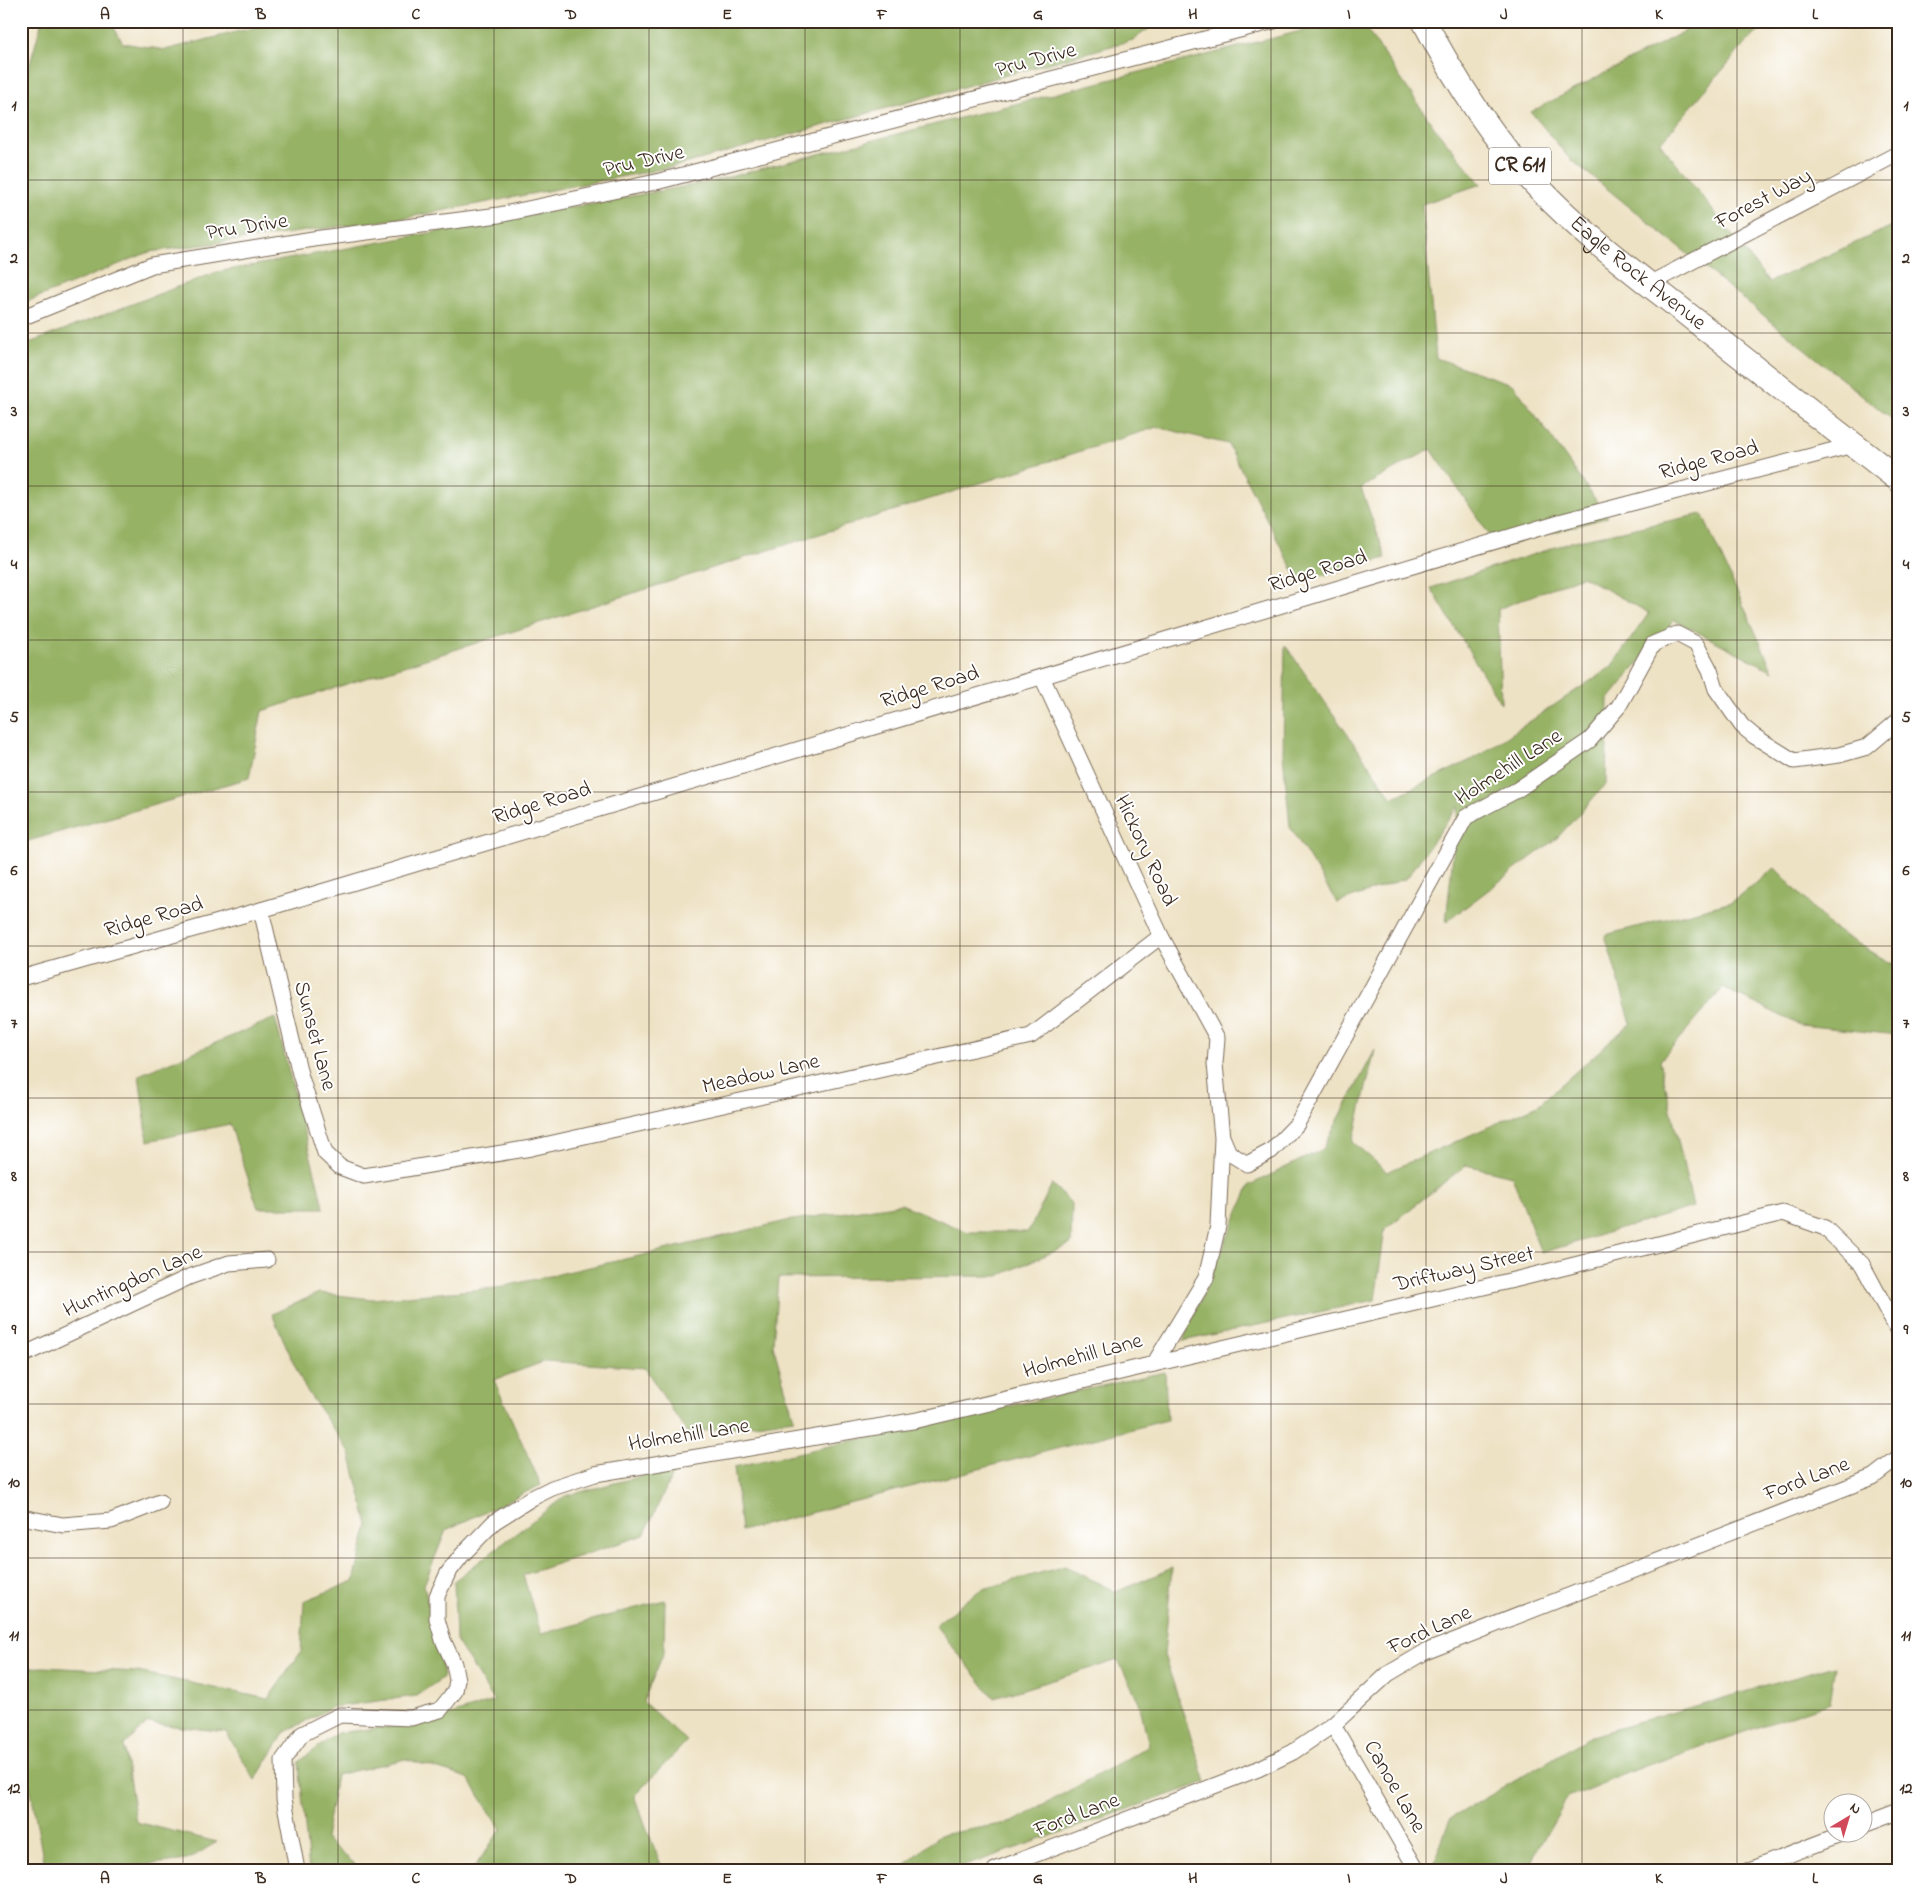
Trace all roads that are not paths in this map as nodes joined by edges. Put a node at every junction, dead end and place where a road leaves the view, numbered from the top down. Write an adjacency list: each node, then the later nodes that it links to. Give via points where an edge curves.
1 (1274, 21): 5 (street, Pru Drive, via 646,184 499,215 152,265)
2 (1424, 21): 4 (main road, Eagle Rock Avenue / CR 611, via 1472,102 1536,186 1569,219)
3 (1899, 153): 4 (street, Forest Way)
4 (1649, 284): 6 (main road, Eagle Rock Avenue / CR 611)
5 (21, 318)
6 (1853, 445): 7 (main road, Eagle Rock Avenue / CR 611); 8 (street, Ridge Road, via 1563,521)
7 (1899, 480)
8 (1042, 677): 10 (street, Ridge Road); 11 (street, Hickory Road)
9 (1899, 720): 14 (street, Holmehill Lane, via 1867,747 1839,755 1794,761 1742,726 1716,689 1696,644 1677,634 1654,644 1619,706 1590,740 1517,790 1466,817 1298,1124 1271,1152 1247,1164 1229,1153)
10 (261, 910): 12 (street, Ridge Road); 15 (street, Sunset Lane, via 300,1074 325,1153)
11 (1161, 936): 13 (street, Hickory Road); 15 (street, Meadow Lane, via 1031,1036 531,1148 364,1176)
12 (21, 978)
13 (1217, 1038): 14 (street, Holmehill Lane, via 1215,1064)
14 (1222, 1135): 19 (street, Holmehill Lane, via 1218,1226 1206,1278)
15 (340, 1167)
16 (267, 1260): 18 (street, Huntingdon Lane, via 229,1263 189,1277)
17 (1899, 1333): 19 (street, Driftway Street, via 1862,1264 1826,1228 1783,1213)
18 (21, 1356)
19 (1154, 1364): 27 (street, Holmehill Lane, via 918,1420 595,1474 559,1485 532,1498 494,1522 478,1537 448,1573 437,1596 437,1618 457,1680 448,1702 440,1710 411,1718 340,1715 302,1734 283,1760 284,1799)
20 (1899, 1457): 23 (street, Ford Lane, via 1873,1477 1425,1652 1388,1674)
21 (160, 1502): 22 (street, via 111,1521 63,1525)
22 (21, 1518)
23 (1333, 1725): 28 (street, Ford Lane, via 1294,1752 1258,1770); 29 (street, Canoe Lane)
24 (1899, 1812): 25 (street)
25 (1872, 1822)
26 (1822, 1842): 30 (street)
27 (298, 1870)
28 (995, 1870)
29 (1417, 1870)
30 (1749, 1870)

